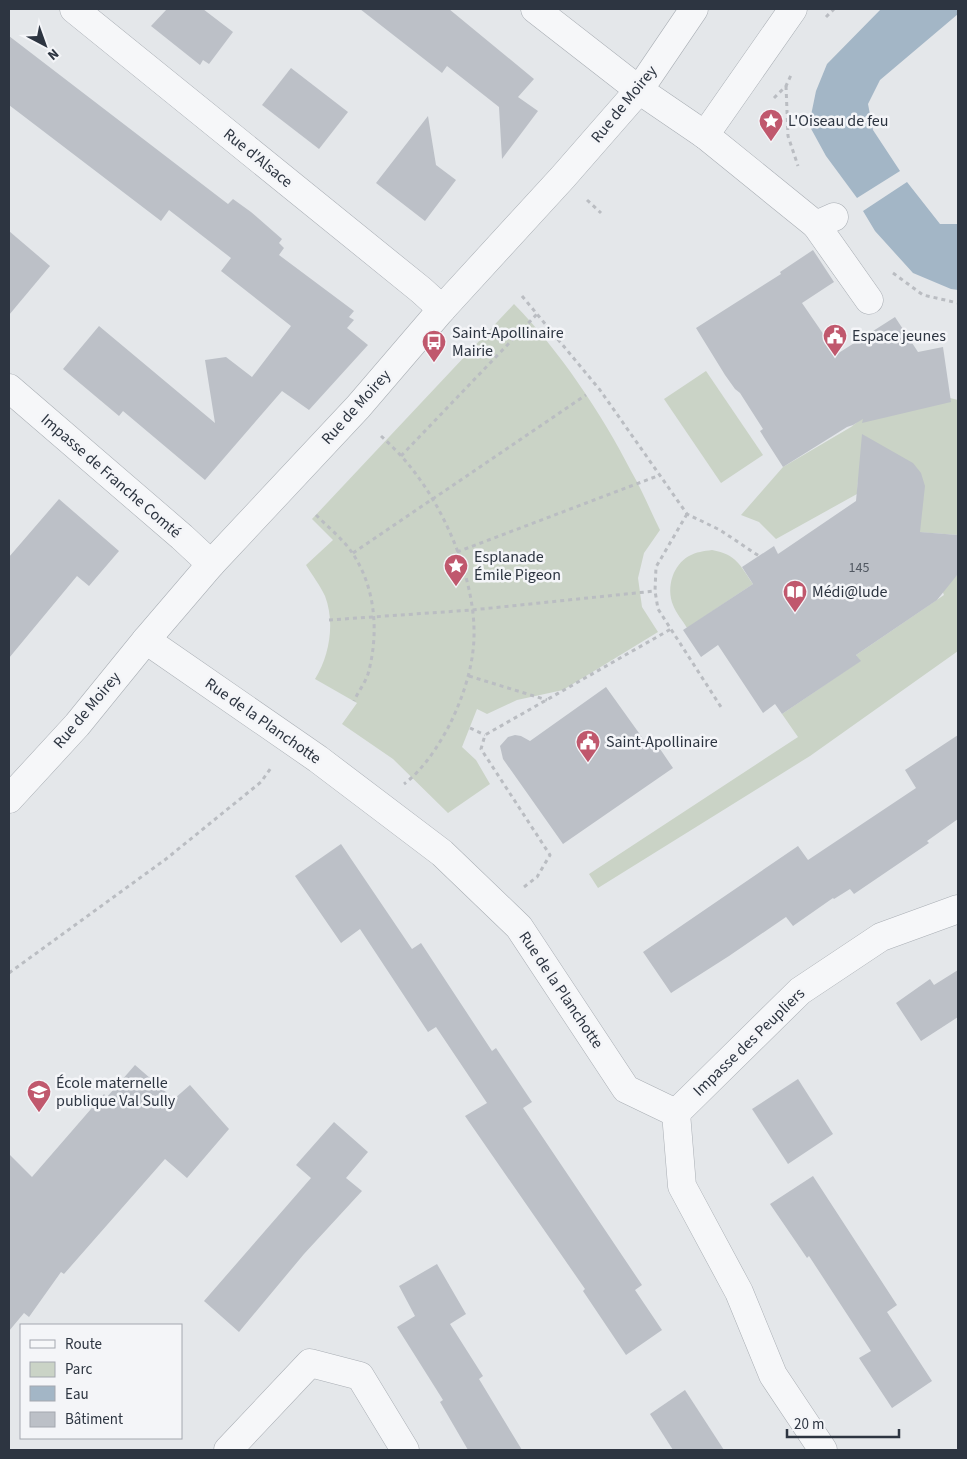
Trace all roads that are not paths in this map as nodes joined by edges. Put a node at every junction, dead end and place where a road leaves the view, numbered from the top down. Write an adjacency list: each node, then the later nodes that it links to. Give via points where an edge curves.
1 (74, 9): 8 (street, Rue d'Alsace)
2 (535, 9): 5 (street)
3 (694, 9): 5 (street, Rue de Moirey)
4 (793, 9): 6 (street)
5 (639, 90): 6 (street); 8 (street, Rue de Moirey)
6 (705, 135): 7 (street, via 825,221)
7 (869, 300)
8 (442, 309): 10 (street, Rue de Moirey, via 358,406)
9 (9, 388): 10 (street, Impasse de Franche Comté)
10 (211, 564): 11 (street, Rue de Moirey)
11 (146, 640): 12 (street, Rue de Moirey, via 77,725); 14 (street, Rue de la Planchotte, via 292,741 442,853 519,927 626,1089)
12 (9, 799)
13 (958, 909): 14 (street, Impasse des Peupliers, via 881,938 800,991)
14 (676, 1113): 17 (street, via 682,1186 739,1292 773,1375)
15 (228, 1450): 16 (street, via 310,1363 360,1376)
16 (405, 1450)
17 (823, 1450)

